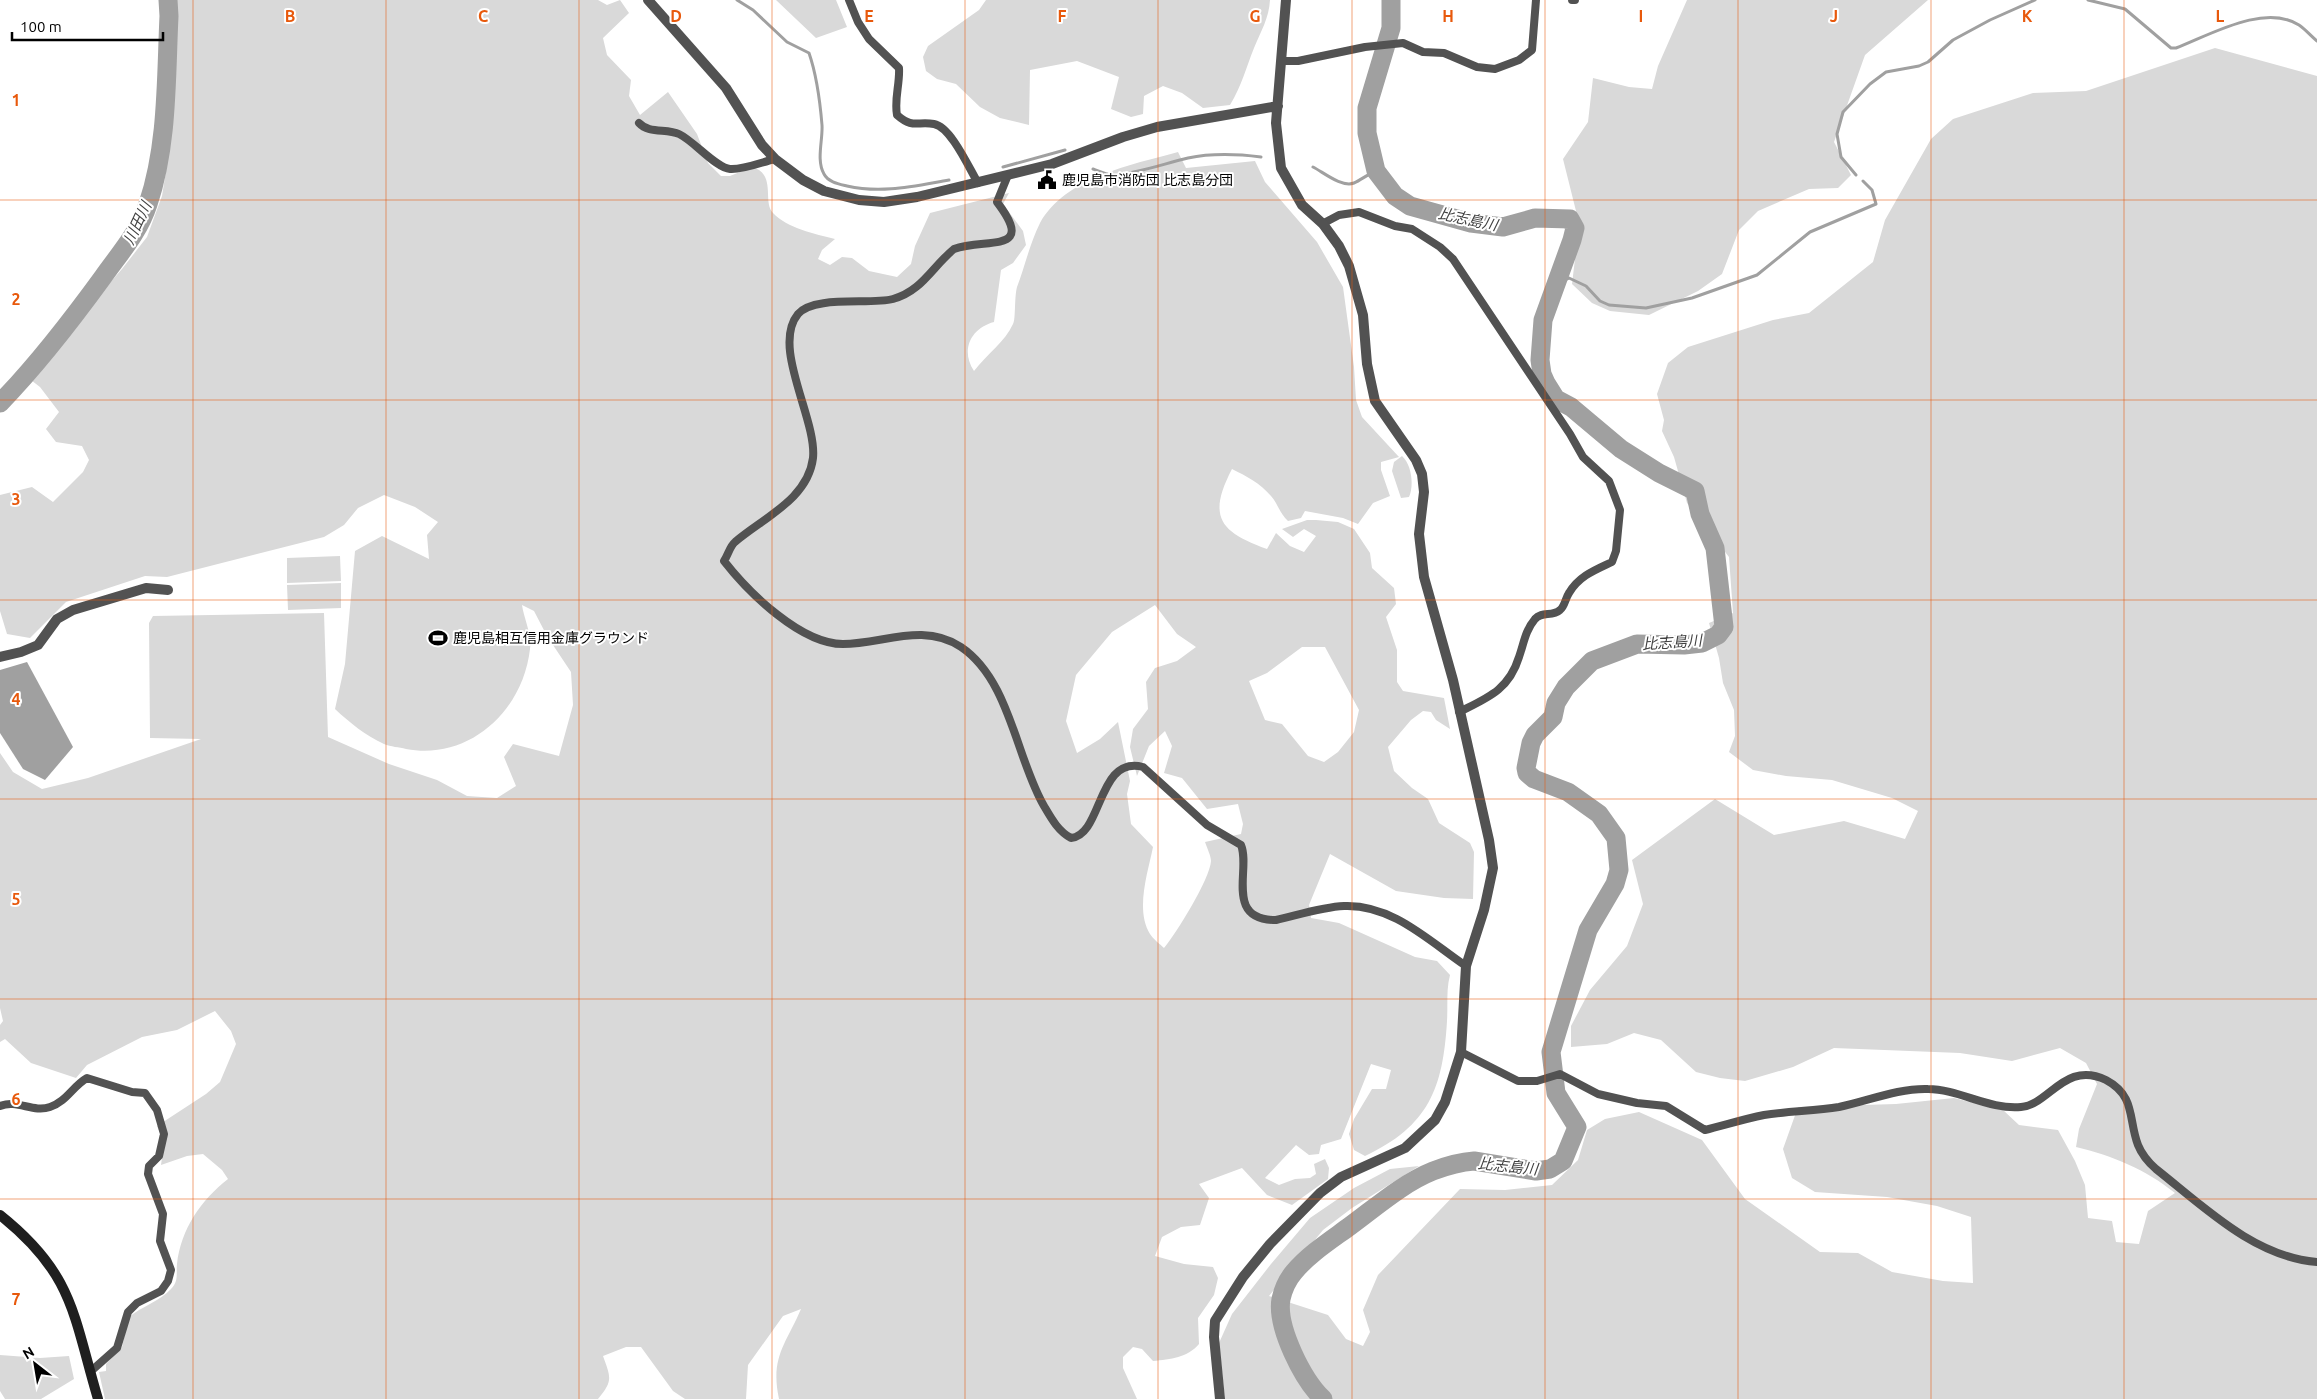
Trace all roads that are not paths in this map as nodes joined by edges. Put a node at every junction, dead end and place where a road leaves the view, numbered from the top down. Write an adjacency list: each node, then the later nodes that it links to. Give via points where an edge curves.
1 (648, 0): 8 (street, via 726,88 762,145)
2 (849, 0): 10 (street, via 869,39 899,68 895,103 897,115 913,125 936,124 947,130)
3 (1286, 0): 5 (street)
4 (1536, 0): 5 (street, via 1532,50 1495,69 1477,67 1444,53 1423,52 1403,43)
5 (1281, 61): 6 (street)
6 (1278, 106): 9 (street, via 1156,127 1123,136 1052,164); 11 (street, via 1276,131 1281,168 1302,205)
7 (639, 124): 8 (street, via 679,134 730,169)
8 (775, 159): 10 (street, via 789,172 824,191 859,200 901,200)
9 (1008, 175): 10 (street); 15 (street, via 997,202 1011,220 1013,230 1010,236 954,250 910,293 891,299 816,304 797,315 789,349 810,434 813,457 809,474 777,512 735,542 724,562 748,589 783,618 818,639 842,644 932,635 961,647 993,683 1038,796 1052,820 1071,838 1080,835 1086,827 1105,788 1122,768 1143,768 1207,825 1241,845 1244,855 1241,889 1254,914 1276,920 1334,907 1370,908 1399,919)
10 (978, 183)
11 (1322, 224): 14 (street, via 1339,246 1357,290 1375,401 1416,460 1422,474 1424,492 1419,534 1424,577); 14 (street, via 1339,215 1359,212 1412,230 1453,259 1583,457 1609,481 1617,497 1620,510 1612,562 1581,578 1557,612 1536,618 1523,639 1510,678 1497,693)
12 (168, 590): 13 (street, via 146,588 73,610 57,619 38,645)
13 (0, 656)
14 (1459, 712): 15 (street, via 1490,840 1493,868)
15 (1466, 966): 16 (street)
16 (1461, 1052): 19 (street, via 1518,1081 1537,1081 1560,1074 1598,1094 1666,1106 1705,1130 1764,1116 1838,1107 1912,1090 1930,1089 2020,1107 2031,1104 2069,1079 2094,1076 2106,1081 2126,1099 2132,1110 2137,1143 2156,1169 2240,1234 2278,1254); 22 (street, via 1445,1102 1435,1120 1405,1148 1341,1177 1320,1193 1270,1244 1227,1301 1215,1321)
17 (0, 1106): 20 (street, via 13,1103 40,1109 51,1107 69,1096 79,1082 87,1078 145,1093 161,1121 164,1134 159,1156 149,1166 148,1174 163,1214 160,1241 171,1270 168,1281 161,1291 137,1303 128,1312 117,1348)
18 (0, 1215): 20 (main road, via 40,1252 62,1283 80,1330)
19 (2317, 1262)
20 (90, 1372): 21 (main road)
21 (98, 1399)
22 (1220, 1399)

